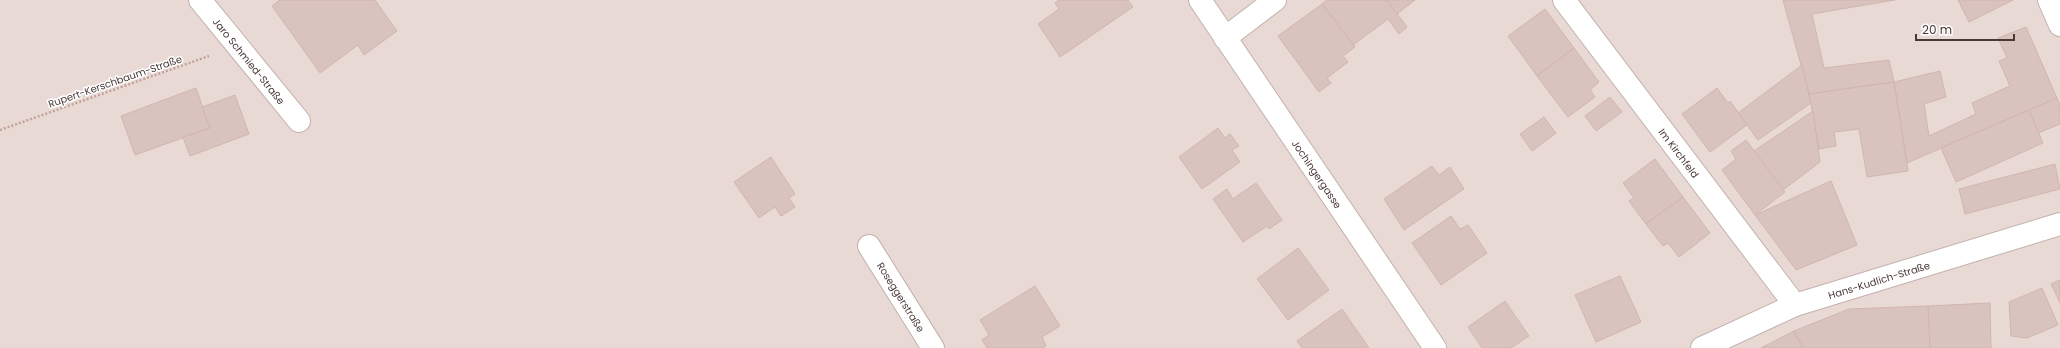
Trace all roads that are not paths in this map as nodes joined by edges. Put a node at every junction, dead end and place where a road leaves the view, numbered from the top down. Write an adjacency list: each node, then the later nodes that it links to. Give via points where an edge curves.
1 (200, 0): 8 (street, Jaro Schmied-Straße)
2 (1200, 0): 7 (street, Jochingergasse)
3 (1275, 0): 7 (street)
4 (1564, 0): 11 (street, Im Kirchfeld)
5 (2049, 0): 6 (street)
6 (2060, 25)
7 (1225, 38): 13 (street, Jochingergasse)
8 (299, 121)
9 (2060, 224): 11 (street, Hans-Kudlich-Straße)
10 (869, 246): 12 (street, Roseggerstraße)
11 (1795, 306): 14 (street, Hans-Kudlich-Straße)
12 (933, 348)
13 (1435, 348)
14 (1702, 348)

